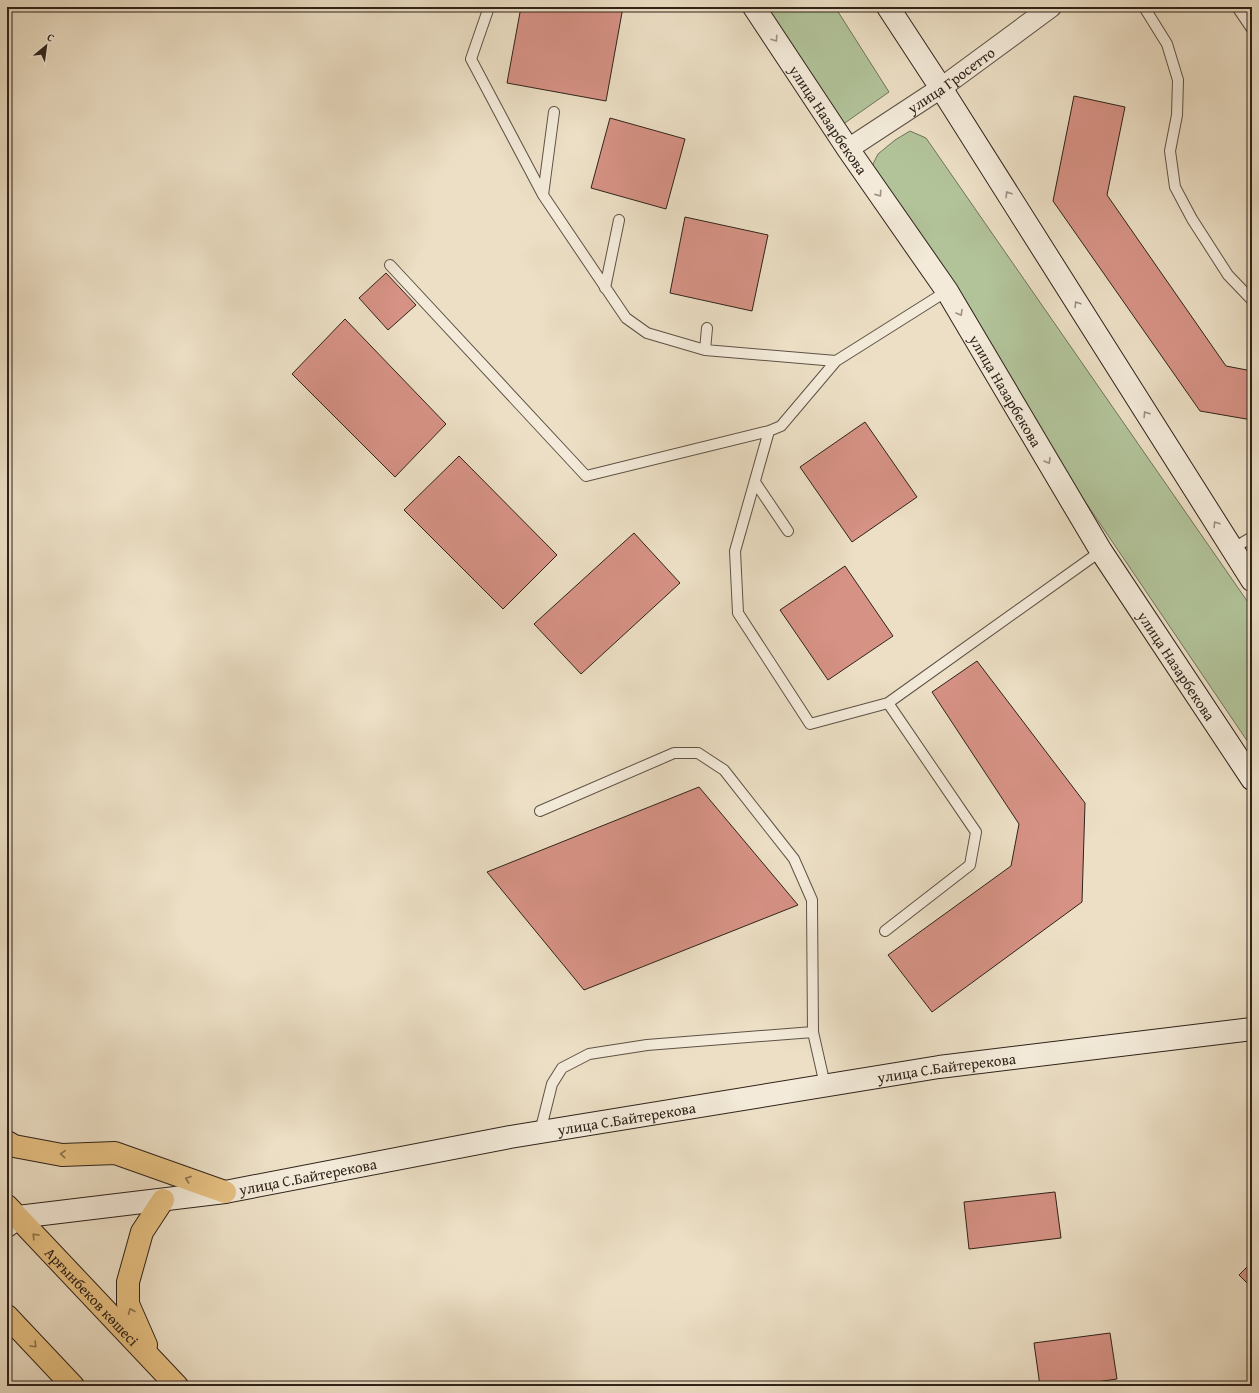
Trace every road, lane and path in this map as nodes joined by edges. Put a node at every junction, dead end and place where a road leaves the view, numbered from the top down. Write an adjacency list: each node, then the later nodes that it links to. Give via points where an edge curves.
1 (490, 7): 11 (lane, via 471,60)
2 (754, 7): 10 (street, улица Назарбекова, one-way to 10)
3 (888, 7): 8 (street)
4 (1051, 7): 8 (street, улица Гросетто)
5 (1144, 7): 16 (lane, via 1167,44 1178,80 1177,115 1170,151 1175,187 1192,220 1228,275)
6 (1237, 7): 7 (lane)
7 (1252, 29)
8 (941, 88): 10 (street, улица Гросетто); 24 (street, one-way to 8)
9 (554, 112): 11 (lane)
10 (848, 150): 15 (street, улица Назарбекова, one-way to 15)
11 (543, 195): 14 (lane)
12 (619, 220): 14 (lane)
13 (390, 265): 20 (lane, via 586,476)
14 (605, 288): 18 (lane, via 626,318 647,333)
15 (947, 291): 19 (lane); 25 (street, улица Назарбекова, one-way to 25)
16 (1252, 300)
17 (707, 328): 18 (lane)
18 (705, 350): 19 (lane)
19 (836, 361): 20 (lane, via 781,426)
20 (769, 431): 21 (lane)
21 (755, 482): 22 (lane); 27 (lane, via 735,551 738,613 810,724)
22 (788, 531)
23 (1252, 537): 24 (lane)
24 (1232, 549): 26 (street)
25 (1101, 551): 27 (lane); 28 (street, улица Назарбекова)
26 (1252, 580)
27 (888, 703): 30 (lane, via 976,832 970,865)
28 (1252, 779)
29 (540, 811): 32 (lane, via 674,753 698,753 724,770 794,859 812,900)
30 (885, 931)
31 (1252, 1029): 33 (street, улица С.Байтерекова, via 939,1067)
32 (813, 1032): 33 (lane); 34 (lane, via 647,1045 589,1054 562,1068 552,1084)
33 (825, 1085): 34 (street, улица С.Байтерекова)
34 (540, 1132): 36 (street, улица С.Байтерекова)
35 (7, 1142): 36 (main road, one-way to 35, via 115,1153 62,1155 14,1146)
36 (225, 1192): 37 (street, улица С.Байтерекова)
37 (163, 1200): 38 (street, улица С.Байтерекова); 40 (main road, one-way to 37, via 128,1304 128,1282 142,1232)
38 (11, 1216): 40 (main road, Арғынбеков көшесі, one-way to 38)
39 (7, 1316): 41 (main road, one-way to 41)
40 (152, 1359): 42 (main road, Арғынбеков көшесі)
41 (73, 1386)
42 (177, 1386)

